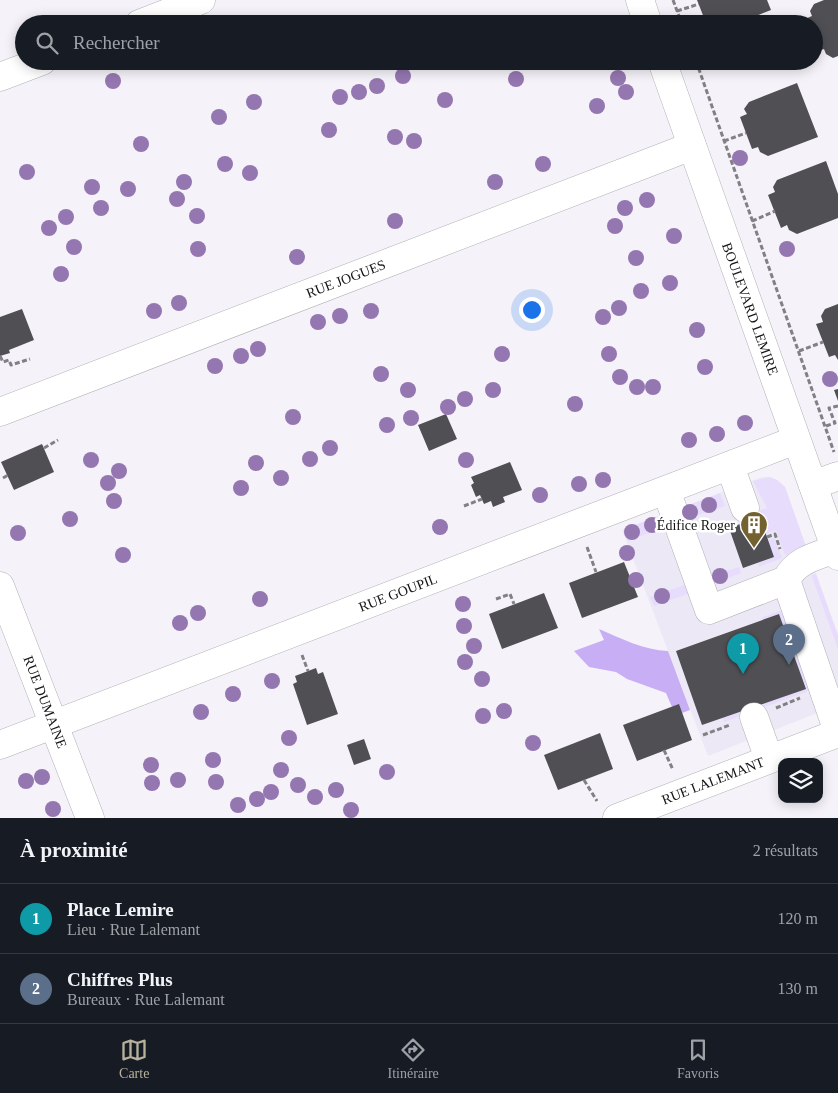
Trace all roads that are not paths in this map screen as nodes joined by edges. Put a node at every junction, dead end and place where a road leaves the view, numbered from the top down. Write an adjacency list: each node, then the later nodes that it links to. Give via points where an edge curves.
1 (201, 0): 3 (street)
2 (640, 0): 4 (street)
3 (163, 15)
4 (645, 15)
5 (18, 70): 7 (street)
6 (665, 70): 8 (street, BOULEVARD LEMIRE)
7 (0, 77)
8 (692, 146): 9 (street, RUE JOGUES); 10 (street, BOULEVARD LEMIRE)
9 (0, 412)
10 (796, 440): 12 (street, RUE GOUPIL); 13 (street, BOULEVARD LEMIRE)
11 (837, 465): 13 (street)
12 (730, 466): 14 (street, RUE GOUPIL); 15 (street)
13 (813, 485): 16 (street, BOULEVARD LEMIRE)
14 (666, 490): 17 (street, via 709,610); 20 (street, RUE GOUPIL)
15 (745, 508)
16 (837, 553): 17 (street, via 801,562 792,571)
17 (784, 568): 21 (street)
18 (0, 586): 20 (street, RUE DUMAINE)
19 (754, 717): 23 (street)
20 (53, 725): 22 (street, RUE GOUPIL); 25 (street, RUE DUMAINE)
21 (838, 733): 23 (street, RUE LALEMANT)
22 (0, 745)
23 (770, 759): 24 (street, RUE LALEMANT)
24 (607, 810)
25 (90, 818)

